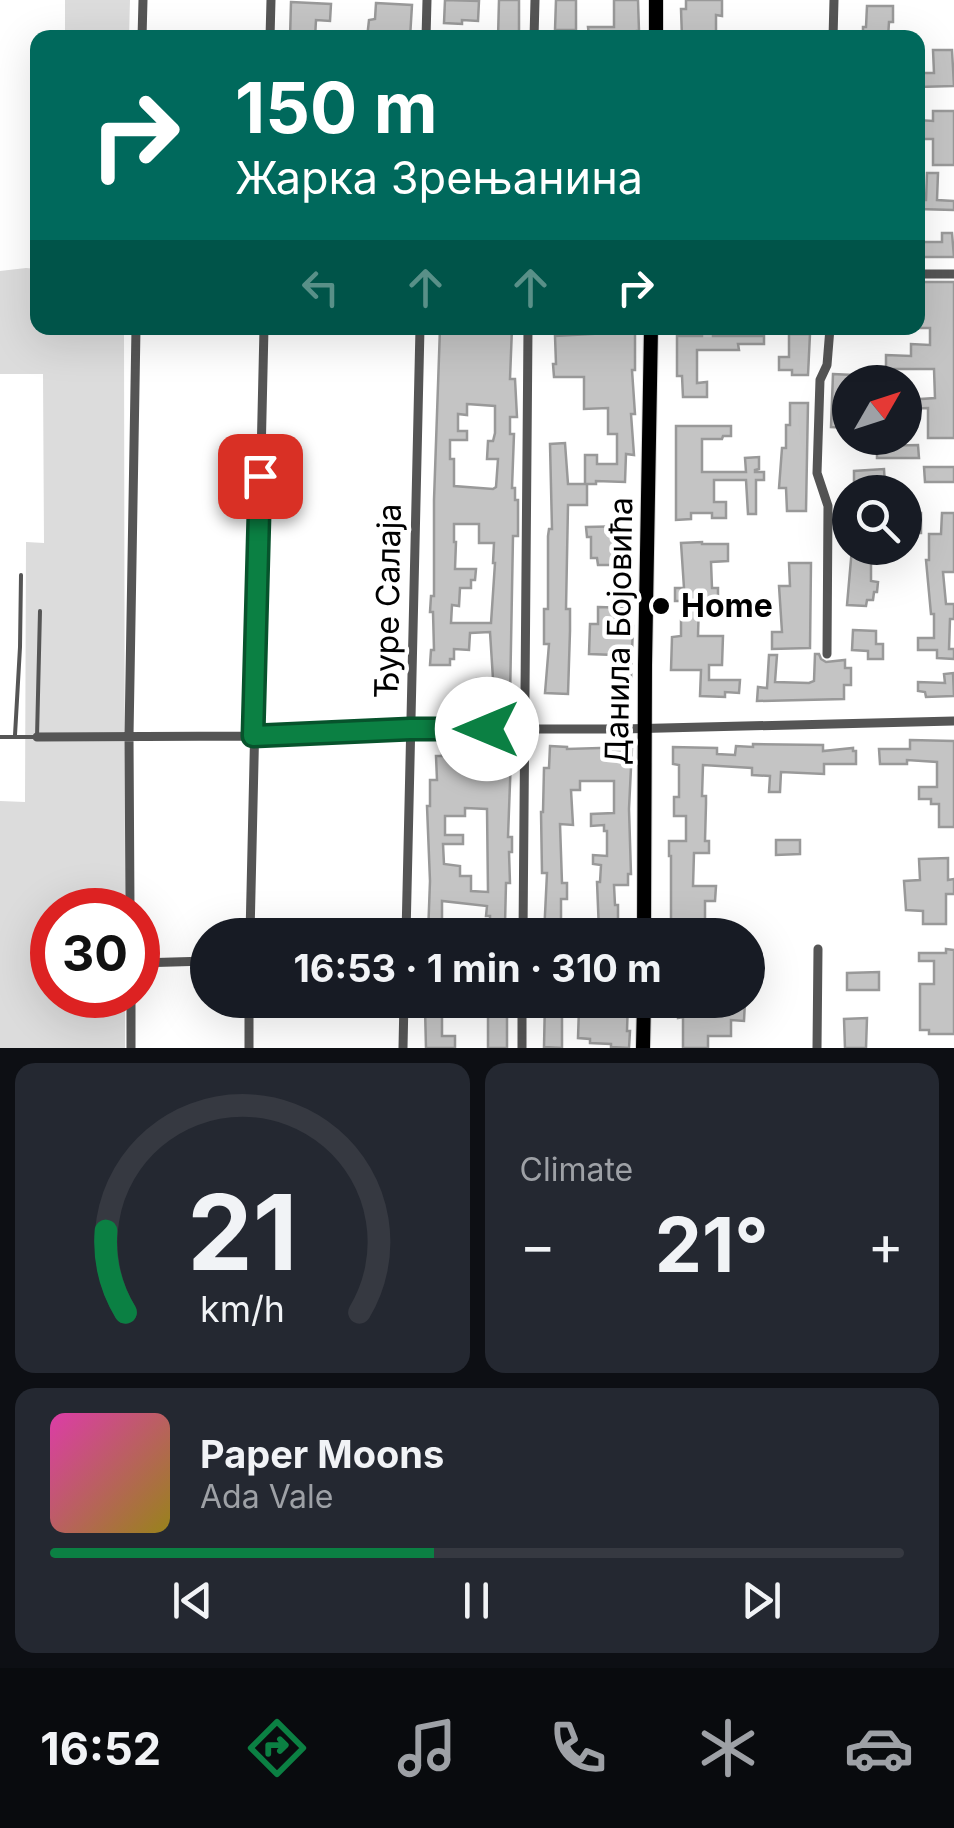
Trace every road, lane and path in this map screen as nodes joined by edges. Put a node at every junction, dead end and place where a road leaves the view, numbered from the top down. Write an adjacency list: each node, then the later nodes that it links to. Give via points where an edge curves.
1 (142, 0): 7 (street)
2 (271, 0): 8 (street)
3 (427, 0): 9 (street)
4 (536, 0): 10 (street)
5 (656, 0): 11 (main road)
6 (834, 0): 12 (street)
7 (142, 30)
8 (270, 30)
9 (426, 30)
10 (534, 30)
11 (656, 30)
12 (834, 30)
13 (925, 274): 14 (street)
14 (954, 274)
15 (136, 335): 29 (street)
16 (264, 335): 30 (street)
17 (420, 335): 26 (street, Ђуре Салаја)
18 (528, 335): 27 (street)
19 (651, 335): 25 (main road, Данила Бојовића)
20 (830, 335): 23 (street, via 820,380 818,472 828,506)
21 (21, 575): 31 (lane)
22 (40, 611): 32 (lane)
23 (827, 654)
24 (954, 721): 25 (street)
25 (645, 728): 27 (street); 37 (main road, Данила Бојовића)
26 (410, 729): 27 (street); 30 (street); 35 (street, Ђуре Салаја)
27 (525, 729): 36 (street)
28 (0, 736): 31 (lane)
29 (130, 736): 30 (street); 32 (street); 33 (street)
30 (253, 736): 34 (street)
31 (14, 737): 32 (lane)
32 (37, 737)
33 (130, 888)
34 (250, 918)
35 (406, 918)
36 (523, 918)
37 (644, 918)
38 (818, 949): 51 (street)
39 (190, 961): 40 (street)
40 (160, 962)
41 (131, 1018): 46 (street)
42 (249, 1018): 47 (street)
43 (404, 1018): 48 (street)
44 (522, 1018): 49 (street)
45 (644, 1018): 50 (main road)
46 (131, 1048)
47 (249, 1048)
48 (403, 1048)
49 (522, 1048)
50 (643, 1048)
51 (817, 1048)

